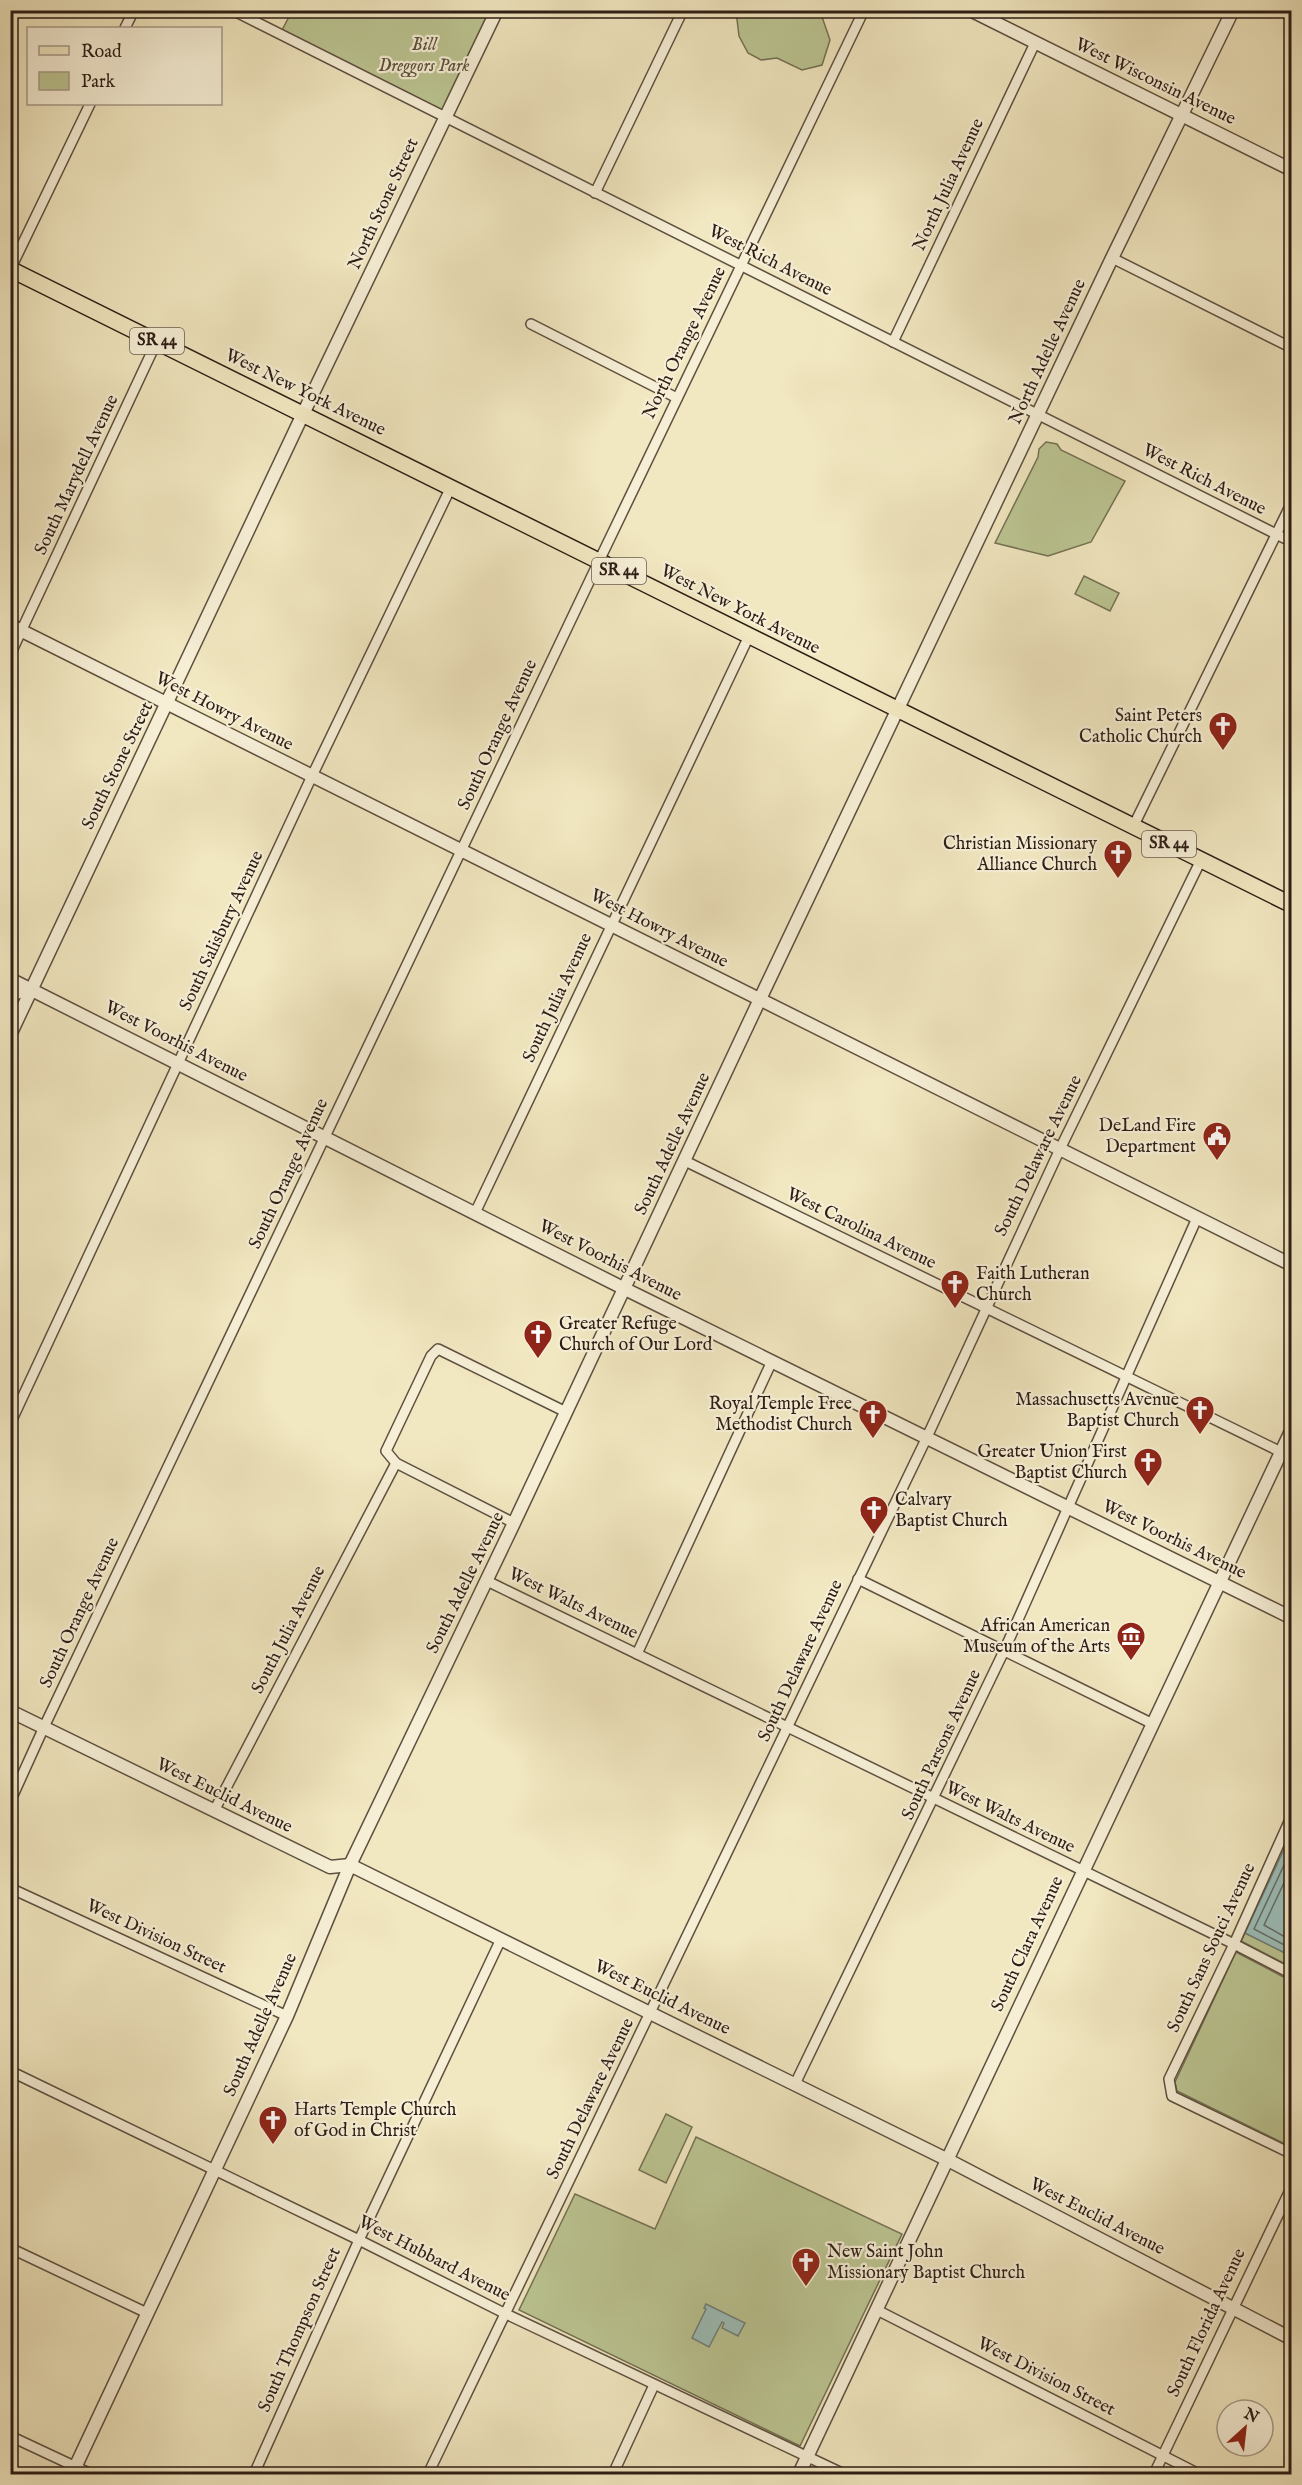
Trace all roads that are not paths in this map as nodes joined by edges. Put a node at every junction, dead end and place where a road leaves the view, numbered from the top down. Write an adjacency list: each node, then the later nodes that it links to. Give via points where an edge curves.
1 (134, 10): 8 (street)
2 (232, 10): 11 (street, West Rich Avenue)
3 (497, 10): 11 (street, North Stone Street)
4 (683, 10): 14 (street)
5 (864, 10): 16 (street, North Orange Avenue)
6 (970, 10): 9 (street, West Wisconsin Avenue)
7 (1233, 10): 12 (street, North Adelle Avenue)
8 (126, 27)
9 (1035, 43): 12 (street, West Wisconsin Avenue); 20 (street, North Julia Avenue)
10 (90, 105): 17 (street)
11 (445, 117): 14 (street, West Rich Avenue); 23 (street, North Stone Street)
12 (1183, 117): 13 (street, West Wisconsin Avenue); 15 (street, North Adelle Avenue)
13 (1292, 170)
14 (595, 193): 16 (street, West Rich Avenue)
15 (1112, 258): 21 (street); 24 (street, North Adelle Avenue)
16 (741, 265): 20 (street, West Rich Avenue); 22 (street, North Orange Avenue)
17 (11, 269): 19 (main road, West New York Avenue / SR 44)
18 (531, 324): 22 (street)
19 (157, 341): 23 (main road, West New York Avenue / SR 44); 30 (street, South Marydell Avenue)
20 (893, 342): 24 (street, West Rich Avenue)
21 (1292, 348)
22 (677, 398): 29 (street, North Orange Avenue)
23 (303, 414): 25 (main road, West New York Avenue / SR 44); 33 (street, South Stone Street)
24 (1039, 416): 27 (street, West Rich Avenue); 34 (street, North Adelle Avenue)
25 (451, 487): 29 (main road, West New York Avenue / SR 44); 35 (street, South Salisbury Avenue)
26 (1292, 502): 27 (street)
27 (1276, 534): 28 (street, West Rich Avenue); 36 (street)
28 (1292, 542)
29 (599, 561): 31 (main road, West New York Avenue / SR 44); 37 (street, South Orange Avenue)
30 (16, 628): 32 (street, South Marydell Avenue); 33 (street, West Howry Avenue)
31 (749, 636): 34 (main road, West New York Avenue / SR 44); 40 (street, South Julia Avenue)
32 (10, 655)
33 (168, 704): 35 (street, West Howry Avenue); 42 (street, South Stone Street)
34 (897, 710): 36 (main road, West New York Avenue / SR 44); 44 (street, South Adelle Avenue)
35 (312, 776): 37 (street, West Howry Avenue); 46 (street, South Salisbury Avenue)
36 (1133, 827): 38 (main road, West New York Avenue / SR 44)
37 (461, 850): 40 (street, West Howry Avenue); 47 (street, South Orange Avenue)
38 (1201, 860): 39 (main road, West New York Avenue / SR 44); 48 (street, South Delaware Avenue)
39 (1292, 905)
40 (610, 925): 44 (street, West Howry Avenue); 50 (street, South Julia Avenue)
41 (10, 979): 42 (street, West Voorhis Avenue)
42 (32, 989): 43 (street); 45 (street, South Stone Street); 46 (street, West Voorhis Avenue)
43 (10, 997)
44 (759, 999): 48 (street, West Howry Avenue); 49 (street, South Adelle Avenue)
45 (10, 1035)
46 (179, 1064): 47 (street, West Voorhis Avenue); 58 (street, South Salisbury Avenue)
47 (324, 1137): 50 (street, West Voorhis Avenue); 73 (street, South Orange Avenue)
48 (1060, 1149): 51 (street, West Howry Avenue); 54 (street, South Delaware Avenue)
49 (685, 1161): 53 (street, South Adelle Avenue); 54 (street, West Carolina Avenue)
50 (475, 1213): 53 (street, West Voorhis Avenue)
51 (1197, 1218): 52 (street, West Howry Avenue); 56 (street, South Parsons Avenue)
52 (1292, 1265)
53 (625, 1289): 55 (street, West Voorhis Avenue); 57 (street, South Adelle Avenue)
54 (986, 1308): 56 (street, West Carolina Avenue); 59 (street, South Delaware Avenue)
55 (772, 1361): 59 (street, West Voorhis Avenue); 70 (street)
56 (1127, 1377): 61 (street, West Carolina Avenue); 63 (street, South Parsons Avenue)
57 (566, 1412): 62 (street, via 438,1349 430,1356 386,1451); 64 (street, South Adelle Avenue)
58 (10, 1424)
59 (927, 1437): 63 (street, West Voorhis Avenue); 65 (street, South Delaware Avenue)
60 (1290, 1437): 61 (street, South Clara Avenue)
61 (1281, 1452): 67 (street, South Clara Avenue)
62 (396, 1463): 64 (street); 77 (street, South Julia Avenue)
63 (1069, 1508): 67 (street, West Voorhis Avenue); 69 (street, South Parsons Avenue)
64 (514, 1524): 66 (street, South Adelle Avenue)
65 (858, 1579): 69 (street); 74 (street, South Delaware Avenue)
66 (487, 1581): 70 (street, West Walts Avenue); 79 (street, South Adelle Avenue)
67 (1220, 1582): 68 (street, West Voorhis Avenue); 72 (street, South Clara Avenue)
68 (1292, 1618)
69 (1004, 1651): 72 (street); 75 (street, South Parsons Avenue)
70 (637, 1654): 74 (street, West Walts Avenue)
71 (10, 1711): 73 (street, West Euclid Avenue)
72 (1153, 1724): 80 (street, South Clara Avenue)
73 (44, 1727): 76 (street, South Orange Avenue); 77 (street, West Euclid Avenue)
74 (788, 1728): 75 (street, West Walts Avenue); 85 (street, South Delaware Avenue)
75 (934, 1799): 80 (street, West Walts Avenue); 88 (street, South Parsons Avenue)
76 (10, 1802)
77 (214, 1811): 79 (street, West Euclid Avenue, via 330,1867)
78 (1292, 1815): 83 (street, South Sans Souci Avenue)
79 (350, 1865): 82 (street, West Euclid Avenue); 86 (street, South Adelle Avenue)
80 (1082, 1872): 83 (street, West Walts Avenue); 90 (street, South Clara Avenue)
81 (10, 1888): 86 (street, West Division Street)
82 (501, 1939): 85 (street, West Euclid Avenue); 93 (street, South Thompson Street)
83 (1234, 1944): 84 (street, West Walts Avenue); 89 (street, South Sans Souci Avenue, via 1169,2079 1172,2096)
84 (1292, 1974)
85 (651, 2013): 88 (street, West Euclid Avenue); 98 (street, South Delaware Avenue)
86 (287, 2016): 91 (street, South Adelle Avenue)
87 (10, 2071): 91 (street, West Hubbard Avenue)
88 (795, 2084): 90 (street, West Euclid Avenue)
89 (1292, 2154)
90 (948, 2160): 95 (street, West Euclid Avenue); 96 (street, South Clara Avenue)
91 (215, 2171): 93 (street, West Hubbard Avenue); 97 (street, South Adelle Avenue)
92 (1292, 2186): 95 (street, South Florida Avenue)
93 (359, 2240): 98 (street, West Hubbard Avenue); 106 (street, South Thompson Street)
94 (10, 2248): 97 (street)
95 (1232, 2307): 99 (street, West Euclid Avenue); 102 (street, South Florida Avenue)
96 (877, 2310): 102 (street, West Division Street); 103 (street, South Clara Avenue)
97 (147, 2313): 104 (street, South Adelle Avenue)
98 (506, 2314): 100 (street, West Hubbard Avenue); 107 (street, South Delaware Avenue)
99 (1292, 2338)
100 (654, 2385): 103 (street, West Hubbard Avenue); 108 (street)
101 (10, 2436): 104 (street)
102 (1163, 2455): 111 (street, South Florida Avenue); 112 (street, West Division Street)
103 (808, 2457): 109 (street, South Clara Avenue); 110 (street, West Hubbard Avenue)
104 (73, 2471): 105 (street)
105 (91, 2475)
106 (254, 2475)
107 (428, 2475)
108 (613, 2475)
109 (799, 2475)
110 (844, 2475)
111 (1154, 2475)
112 (1199, 2475)

